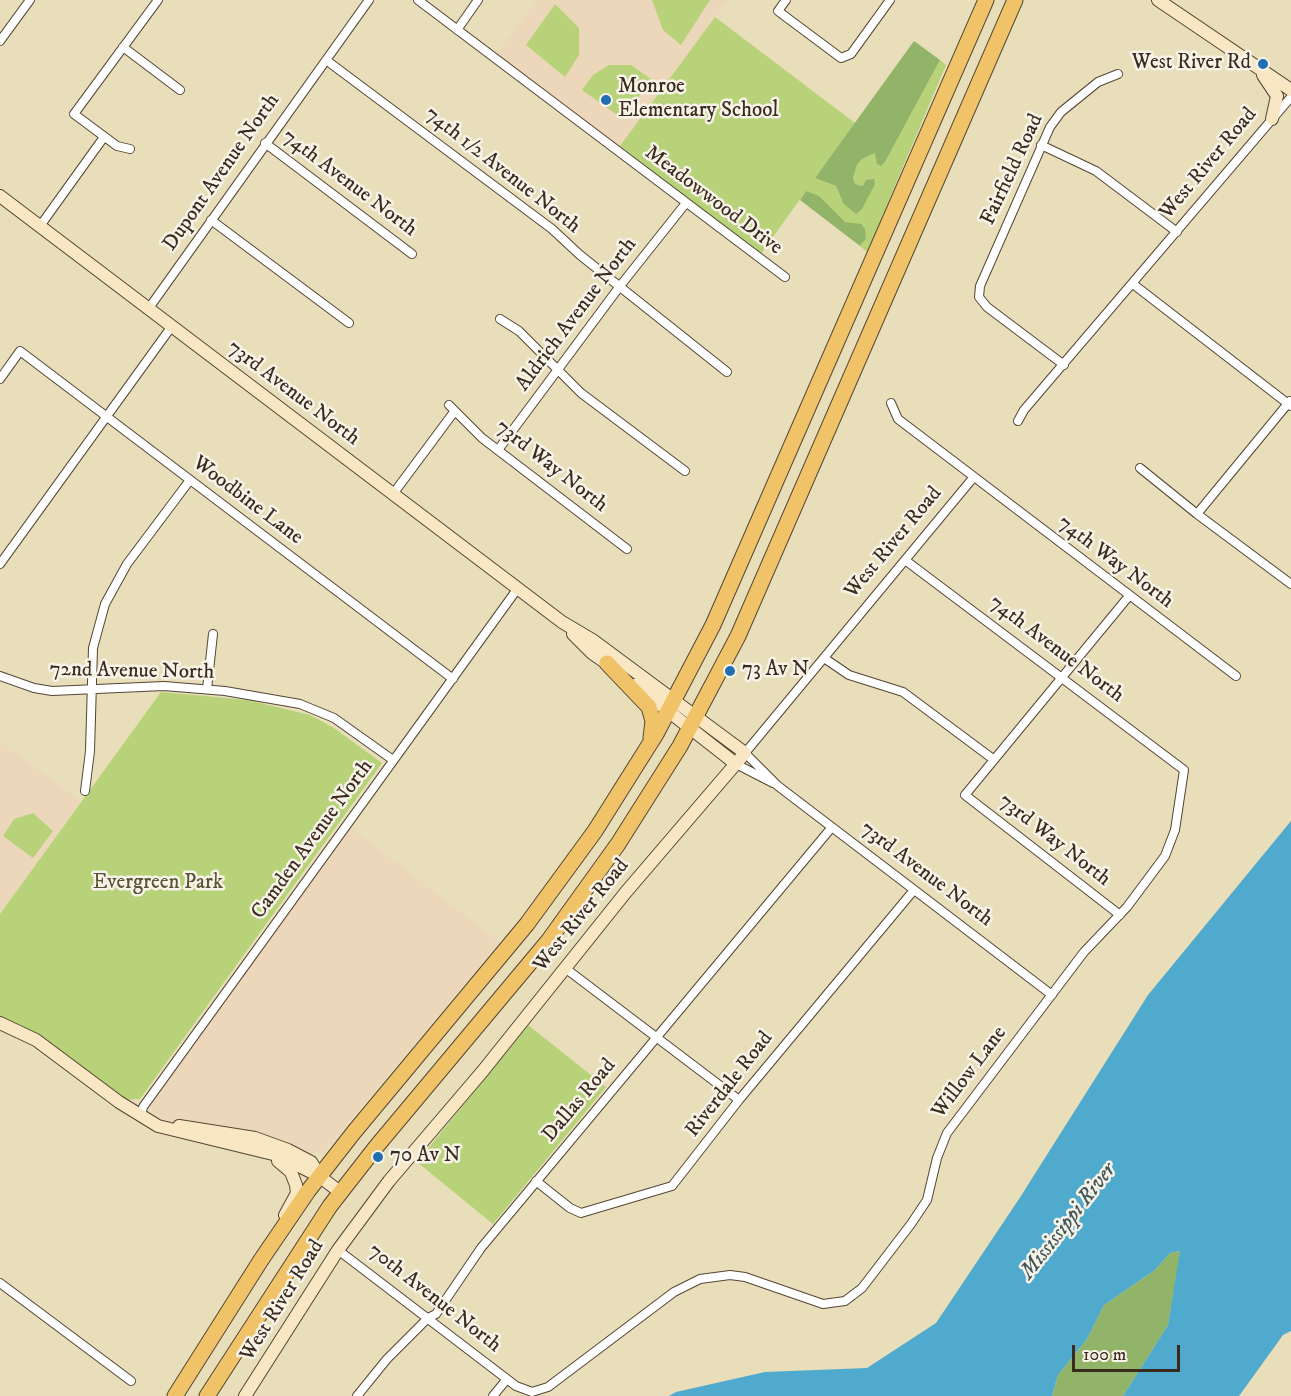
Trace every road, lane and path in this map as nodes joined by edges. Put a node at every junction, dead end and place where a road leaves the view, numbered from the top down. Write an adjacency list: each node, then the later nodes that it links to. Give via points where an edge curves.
1 (30, 0): 13 (street)
2 (158, 0): 14 (street)
3 (369, 0): 16 (street, Dupont Avenue North)
4 (418, 0): 12 (street, Meadowwood Drive)
5 (478, 0): 12 (street)
6 (786, 0): 7 (street, via 778,11 836,56 846,58)
7 (890, 0)
8 (976, 0): 15 (highway)
9 (986, 0): 15 (highway)
10 (1015, 0): 74 (highway, via 742,626)
11 (1158, 0): 17 (street)
12 (457, 30): 30 (street, Meadowwood Drive)
13 (0, 41)
14 (123, 47): 21 (street); 25 (street, via 74,114)
15 (962, 55): 73 (highway, via 718,615)
16 (326, 60): 26 (street, Dupont Avenue North); 37 (street, 74th 1/2 Avenue North, via 552,229)
17 (1252, 63): 19 (street); 24 (street, via 1276,94)
18 (1118, 74): 27 (street, Fairfield Road, via 1098,82 1061,112)
19 (1270, 75): 20 (street); 22 (street)
20 (1291, 78)
21 (180, 90)
22 (1291, 90)
23 (1291, 97): 24 (street, West River Road)
24 (1272, 119): 33 (street, West River Road)
25 (104, 137): 28 (street); 32 (street)
26 (265, 143): 31 (street, Dupont Avenue North); 34 (street, 74th Avenue North)
27 (1041, 144): 33 (street, via 1096,171); 42 (street, Fairfield Road, via 980,286 979,297)
28 (130, 149)
29 (0, 196): 32 (street, 73rd Avenue North)
30 (686, 203): 35 (street, Meadowwood Drive); 37 (street, Aldrich Avenue North)
31 (211, 220): 38 (street, Dupont Avenue North); 40 (street)
32 (40, 226): 38 (street, 73rd Avenue North)
33 (1177, 232): 36 (street, West River Road)
34 (412, 254)
35 (785, 277)
36 (1133, 284): 42 (street, West River Road); 47 (street)
37 (620, 286): 43 (street, Aldrich Avenue North); 44 (street, 74th 1/2 Avenue North)
38 (149, 308): 41 (street, 73rd Avenue North)
39 (500, 319): 43 (street, via 519,331)
40 (349, 323)
41 (172, 326): 48 (street); 55 (street, 73rd Avenue North)
42 (1064, 365): 49 (street, West River Road)
43 (558, 370): 50 (street, Aldrich Avenue North); 52 (street, via 581,393)
44 (727, 372)
45 (0, 379): 48 (street, Woodbine Lane, via 20,351)
46 (891, 403): 53 (street, 74th Way North, via 898,419)
47 (1290, 404): 56 (street)
48 (107, 417): 54 (street, Woodbine Lane); 59 (street)
49 (1018, 421)
50 (498, 450): 55 (street, 73rd Way North, via 452,408); 57 (street, 73rd Way North)
51 (1140, 468): 56 (street)
52 (685, 471)
53 (973, 478): 58 (street, West River Road); 62 (street, 74th Way North)
54 (190, 480): 70 (street, Woodbine Lane); 71 (street, via 127,564 105,604 93,648)
55 (393, 494): 61 (street, 73rd Avenue North)
56 (1197, 514): 60 (street)
57 (627, 549)
58 (905, 560): 65 (street, West River Road); 69 (street, 74th Avenue North)
59 (0, 564)
60 (1291, 584)
61 (518, 588): 63 (street, 73rd Avenue North); 70 (street, Camden Avenue North)
62 (1129, 596): 68 (street, 74th Way North); 69 (street)
63 (562, 622): 66 (street, 73rd Avenue North); 73 (street, 73rd Avenue North, via 594,641)
64 (213, 634): 72 (street)
65 (825, 658): 76 (street, West River Road); 77 (street, via 849,675 903,692)
66 (607, 663): 73 (street, 73rd Avenue North); 75 (highway, via 649,707 653,721)
67 (0, 676): 71 (street, 72nd Avenue North, via 52,691)
68 (1236, 676)
69 (1063, 677): 77 (street); 80 (street, 74th Avenue North)
70 (453, 679): 78 (street, Camden Avenue North)
71 (91, 689): 72 (street, 72nd Avenue North); 82 (street)
72 (207, 689): 78 (street, 72nd Avenue North, via 318,710)
73 (672, 705): 74 (street, 73rd Avenue North); 75 (highway)
74 (694, 722): 76 (street, 73rd Avenue North); 79 (street, 73rd Avenue North); 95 (highway, via 592,883)
75 (650, 743): 93 (highway, via 585,845 527,924)
76 (745, 753): 79 (street, West River Road); 81 (street, 73rd Avenue North)
77 (993, 759): 85 (street, 73rd Way North, via 965,795)
78 (393, 760): 91 (street, Camden Avenue North, via 143,1107)
79 (736, 764): 81 (street, 73rd Avenue North); 86 (street, West River Road)
80 (1184, 770): 85 (street, Willow Lane, via 1171,844)
81 (778, 786): 83 (street, 73rd Avenue North)
82 (85, 791)
83 (831, 827): 84 (street, 73rd Avenue North); 89 (street, Dallas Road)
84 (914, 890): 87 (street, 73rd Avenue North); 90 (street, Riverdale Road)
85 (1120, 915): 87 (street, Willow Lane, via 1092,943)
86 (565, 968): 89 (street); 97 (street, West River Road, via 389,1181)
87 (1052, 995): 100 (street, Willow Lane, via 947,1133 927,1200 855,1296 834,1305 823,1304 745,1277 722,1275 700,1279 674,1292 548,1387 532,1392)
88 (0, 1023): 91 (street, via 36,1040)
89 (657, 1038): 90 (street); 94 (street, Dallas Road)
90 (739, 1100): 94 (street, Riverdale Road, via 679,1179 663,1191 581,1213)
91 (141, 1116): 92 (street, via 158,1126 195,1137); 93 (street, via 255,1138 311,1162)
92 (247, 1147): 93 (street, via 277,1155); 96 (street, via 285,1166 296,1185 297,1193)
93 (319, 1176): 95 (street); 96 (highway)
94 (536, 1181): 99 (street, Dallas Road, via 481,1248 436,1314)
95 (340, 1192): 103 (highway)
96 (273, 1242): 102 (highway)
97 (338, 1250): 99 (street, 70th Avenue North); 104 (street, West River Road)
98 (0, 1282): 101 (street)
99 (428, 1318): 100 (street, 70th Avenue North); 105 (street, Dallas Road)
100 (507, 1379): 106 (street)
101 (131, 1381)
102 (176, 1396)
103 (207, 1396)
104 (245, 1396)
105 (357, 1396)
106 (493, 1396)

